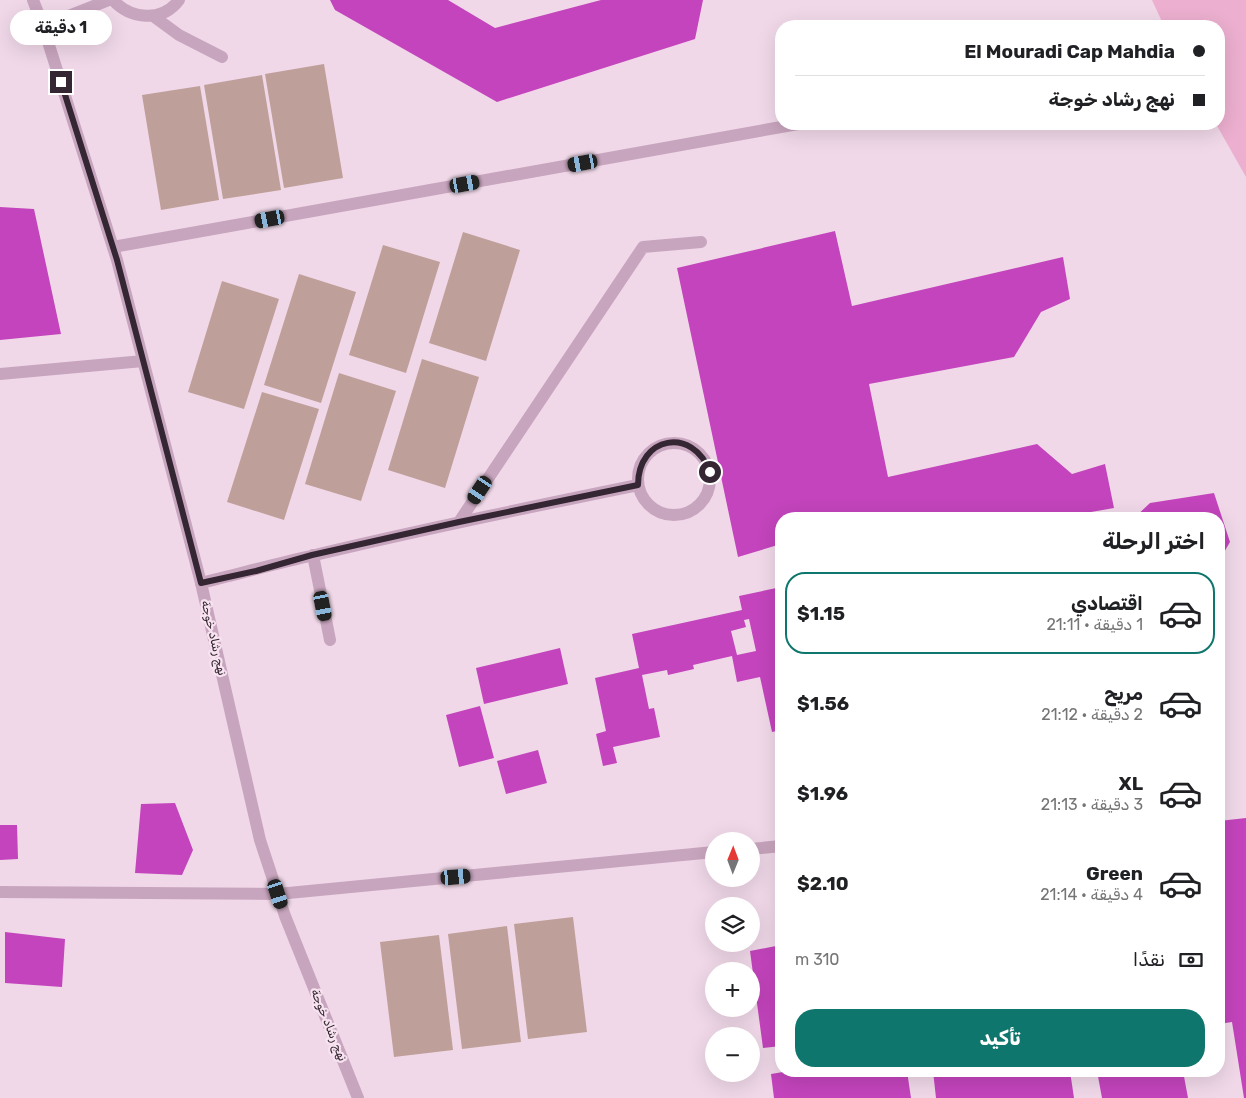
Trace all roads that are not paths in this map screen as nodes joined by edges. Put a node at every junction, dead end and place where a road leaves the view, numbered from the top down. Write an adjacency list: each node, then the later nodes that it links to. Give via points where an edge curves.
1 (109, 0): 6 (street)
2 (113, 0): 5 (street, via 130,13)
3 (179, 0): 5 (street, via 166,11)
4 (36, 1): 6 (street, نهج رشاد خوجة)
5 (153, 16): 7 (street, via 179,35)
6 (43, 26): 10 (street, نهج رشاد خوجة)
7 (222, 56)
8 (775, 128): 10 (street)
9 (701, 242): 14 (street, via 643,247)
10 (113, 247): 11 (street, نهج رشاد خوجة)
11 (143, 361): 12 (street); 16 (street, نهج رشاد خوجة)
12 (0, 374)
13 (638, 485): 13 (street, via 648,505 657,512 679,515 695,509 706,496 710,472 706,460 686,444 662,444 642,460); 14 (street)
14 (459, 522): 15 (street)
15 (312, 555): 16 (street); 17 (street)
16 (201, 583): 22 (street, نهج رشاد خوجة, via 260,840)
17 (330, 640)
18 (775, 847): 19 (street)
19 (760, 848)
20 (705, 853): 22 (street)
21 (0, 892): 22 (street)
22 (278, 894): 23 (street, نهج رشاد خوجة)
23 (358, 1098)

